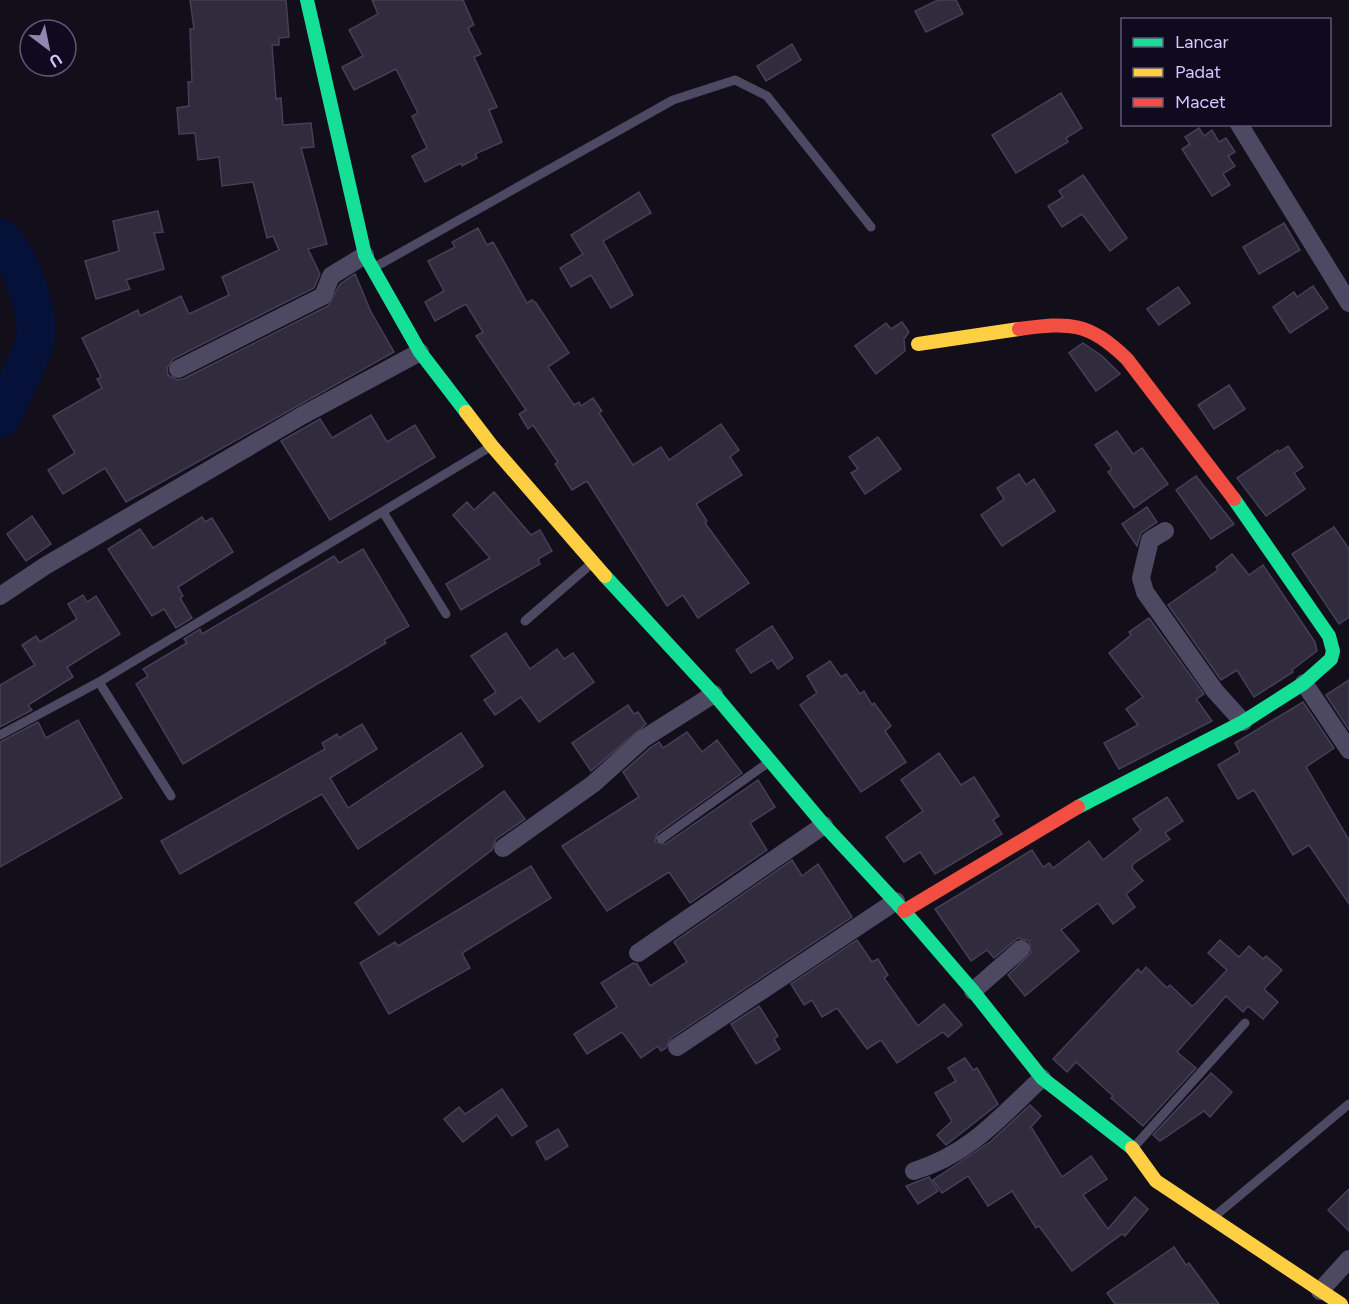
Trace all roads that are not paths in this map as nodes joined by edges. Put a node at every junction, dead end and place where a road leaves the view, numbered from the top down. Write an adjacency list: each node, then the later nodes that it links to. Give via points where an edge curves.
1 (307, 0): 4 (main road)
2 (1240, 126): 5 (street)
3 (871, 227): 4 (lane, via 766,96 735,80 673,100)
4 (368, 262): 7 (main road); 8 (street, via 331,276 323,296)
5 (1349, 303)
6 (918, 344): 17 (main road, via 1049,327 1081,327 1104,337 1127,359 1254,525 1329,636 1331,659)
7 (420, 352): 9 (main road); 13 (street, via 303,415)
8 (178, 369)
9 (492, 446): 10 (lane); 12 (main road)
10 (383, 512): 14 (lane); 16 (lane)
11 (1164, 531): 19 (street, via 1150,540 1141,578 1145,592 1215,692)
12 (593, 563): 15 (lane); 18 (main road)
13 (0, 596)
14 (446, 614)
15 (525, 621)
16 (99, 682): 20 (lane); 23 (lane)
17 (1304, 683): 19 (main road); 21 (street)
18 (714, 694): 22 (main road); 26 (street, via 643,739 593,784)
19 (1243, 722): 27 (main road, via 1054,819)
20 (0, 735)
21 (1349, 750)
22 (769, 762): 24 (main road); 25 (lane)
23 (171, 796)
24 (824, 825): 27 (main road); 29 (street)
25 (661, 838)
26 (504, 848)
27 (900, 906): 30 (main road); 32 (street)
28 (1021, 949): 30 (street)
29 (638, 953)
30 (973, 991): 33 (main road)
31 (1245, 1023): 35 (lane)
32 (677, 1047)
33 (1042, 1078): 35 (main road); 36 (street, via 975,1141 948,1159)
34 (1349, 1104): 37 (lane)
35 (1132, 1149): 37 (main road, via 1156,1181)
36 (914, 1171)
37 (1211, 1220): 39 (main road)
38 (1349, 1259): 39 (street)
39 (1318, 1294): 40 (main road)
40 (1341, 1304)

